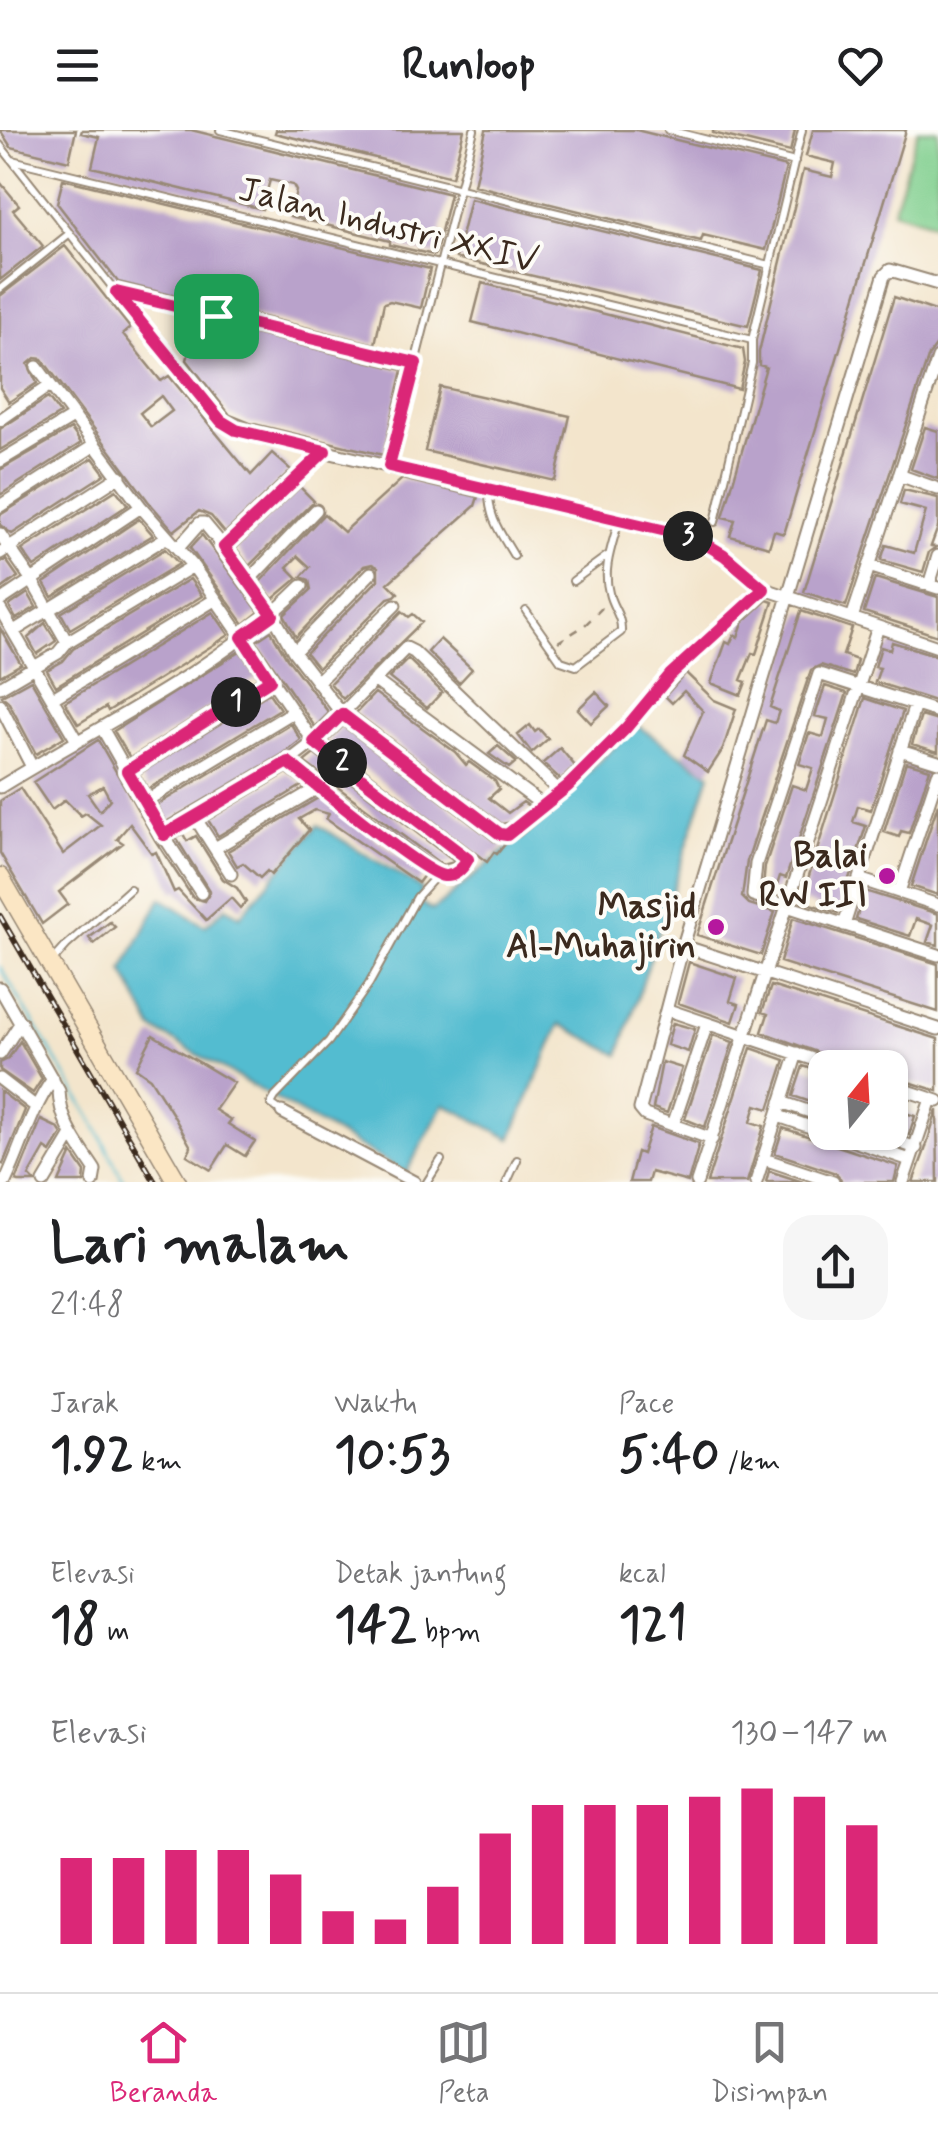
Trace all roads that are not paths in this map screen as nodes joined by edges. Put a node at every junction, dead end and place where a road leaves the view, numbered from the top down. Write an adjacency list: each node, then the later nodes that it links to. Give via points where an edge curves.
1 (220, 130): 8 (lane)
2 (474, 130): 8 (lane)
3 (668, 130): 7 (lane)
4 (802, 130): 7 (lane)
5 (0, 145): 6 (lane)
6 (12, 160): 9 (lane); 10 (lane, Jalan Industri XXIV)
7 (795, 162): 11 (lane)
8 (459, 189): 10 (lane); 11 (lane)
9 (70, 234): 13 (lane); 14 (lane)
10 (442, 264): 15 (lane, Jalan Industri XXIV); 17 (lane)
11 (770, 264): 15 (lane)
12 (938, 284): 52 (street, via 899,271 884,276)
13 (0, 288)
14 (116, 292): 17 (lane); 20 (lane)
15 (752, 340): 35 (lane)
16 (938, 358): 27 (street)
17 (416, 363): 26 (lane)
18 (37, 367): 19 (street)
19 (50, 384): 21 (street); 22 (street)
20 (200, 398): 24 (street, via 236,430)
21 (73, 417): 23 (street); 25 (street)
22 (0, 420)
23 (95, 445): 28 (street); 31 (street)
24 (325, 451): 26 (street); 38 (street)
25 (0, 461)
26 (389, 466): 29 (street)
27 (900, 474): 30 (street); 45 (street)
28 (120, 476): 32 (street); 40 (street)
29 (489, 488): 34 (street); 41 (lane, via 494,526)
30 (938, 489)
31 (0, 506)
32 (141, 507): 37 (street); 47 (street)
33 (316, 510): 48 (street)
34 (619, 519): 42 (lane); 52 (street, via 696,538)
35 (714, 522)
36 (0, 534): 40 (street)
37 (167, 537): 39 (street); 57 (street)
38 (224, 547): 39 (street, via 200,523); 48 (street)
39 (178, 548): 44 (street)
40 (5, 551): 47 (street)
41 (514, 556)
42 (608, 556): 49 (lane); 58 (lane, via 610,599 621,632 576,666 561,660)
43 (938, 556): 51 (street)
44 (193, 566): 53 (street); 64 (street)
45 (869, 566): 51 (street); 60 (street)
46 (371, 574): 66 (street)
47 (32, 579): 54 (street); 57 (street)
48 (248, 581): 59 (street)
49 (573, 581)
50 (302, 586): 59 (street)
51 (933, 587)
52 (778, 593): 60 (street); 90 (street, via 670,675); 106 (street)
53 (216, 599): 63 (street); 73 (street)
54 (0, 601)
55 (395, 605): 70 (street)
56 (0, 609): 62 (street)
57 (48, 611): 62 (street); 64 (street)
58 (526, 611)
59 (273, 615): 63 (street); 66 (street)
60 (852, 618): 61 (street)
61 (878, 628): 65 (street); 71 (street)
62 (14, 631): 67 (street)
63 (242, 637): 68 (street); 79 (street)
64 (67, 642): 67 (street)
65 (938, 647)
66 (294, 652): 70 (street)
67 (36, 668): 72 (street); 73 (street)
68 (270, 680): 76 (street); 86 (street)
69 (374, 680): 78 (street); 90 (street, via 410,648); 92 (street)
70 (317, 682): 78 (street)
71 (859, 686): 75 (street); 104 (street); 104 (street, via 820,674 756,864 754,894)
72 (0, 688)
73 (53, 698): 80 (street)
74 (0, 705): 85 (street)
75 (915, 705): 77 (street); 82 (street)
76 (292, 712): 81 (street); 91 (street)
77 (938, 712)
78 (342, 714): 81 (street); 92 (street, via 500,834 516,830)
79 (102, 728): 80 (street); 86 (street)
80 (77, 741): 85 (street)
81 (314, 742): 83 (street); 97 (street, via 468,859 458,872)
82 (900, 750): 84 (street); 99 (street)
83 (288, 762): 88 (street); 93 (street)
84 (938, 762)
85 (32, 767): 89 (street)
86 (127, 771): 91 (street)
87 (938, 774): 101 (street)
88 (319, 787): 95 (street); 97 (street)
89 (0, 788)
90 (561, 792): 92 (street)
91 (144, 802): 94 (street)
92 (544, 806)
93 (194, 816): 94 (street); 95 (street)
94 (164, 835): 102 (street)
95 (215, 848): 96 (street)
96 (231, 874)
97 (438, 874): 126 (lane, via 417,897 370,984 275,1097 271,1104)
98 (0, 877): 108 (street)
99 (859, 879): 101 (street); 105 (street)
100 (130, 889): 108 (lane)
101 (898, 892): 103 (street)
102 (202, 893)
103 (938, 905)
104 (788, 907): 105 (street); 109 (street)
105 (844, 925): 107 (street)
106 (684, 946): 109 (street); 111 (street)
107 (938, 955)
108 (50, 964): 141 (street)
109 (766, 973): 114 (street); 115 (street)
110 (0, 990): 112 (street)
111 (668, 1010): 113 (street); 128 (street, via 640,1109)
112 (21, 1022): 117 (street); 120 (street)
113 (707, 1024): 115 (street); 128 (street)
114 (938, 1029)
115 (747, 1037): 116 (street); 131 (street)
116 (798, 1053): 118 (street); 123 (street)
117 (0, 1054)
118 (808, 1057)
119 (0, 1079): 124 (street)
120 (53, 1079): 124 (street); 130 (street)
121 (908, 1091): 122 (street)
122 (934, 1100): 134 (street)
123 (781, 1102): 125 (street); 127 (street)
124 (36, 1106): 138 (street)
125 (808, 1111)
126 (282, 1112): 142 (street)
127 (778, 1116): 129 (street); 135 (street)
128 (673, 1126): 131 (street)
129 (808, 1126)
130 (72, 1135): 139 (street); 140 (street, via 94,1170)
131 (712, 1139): 145 (street)
132 (897, 1150): 134 (street)
133 (905, 1150): 134 (street)
134 (913, 1154): 148 (street)
135 (764, 1159): 146 (street); 147 (street)
136 (441, 1160): 143 (lane)
137 (517, 1160): 144 (lane)
138 (5, 1182)
139 (44, 1182)
140 (92, 1182)
141 (177, 1182)
142 (414, 1182)
143 (427, 1182)
144 (507, 1182)
145 (697, 1182)
146 (756, 1182)
147 (833, 1182)
148 (903, 1182)

